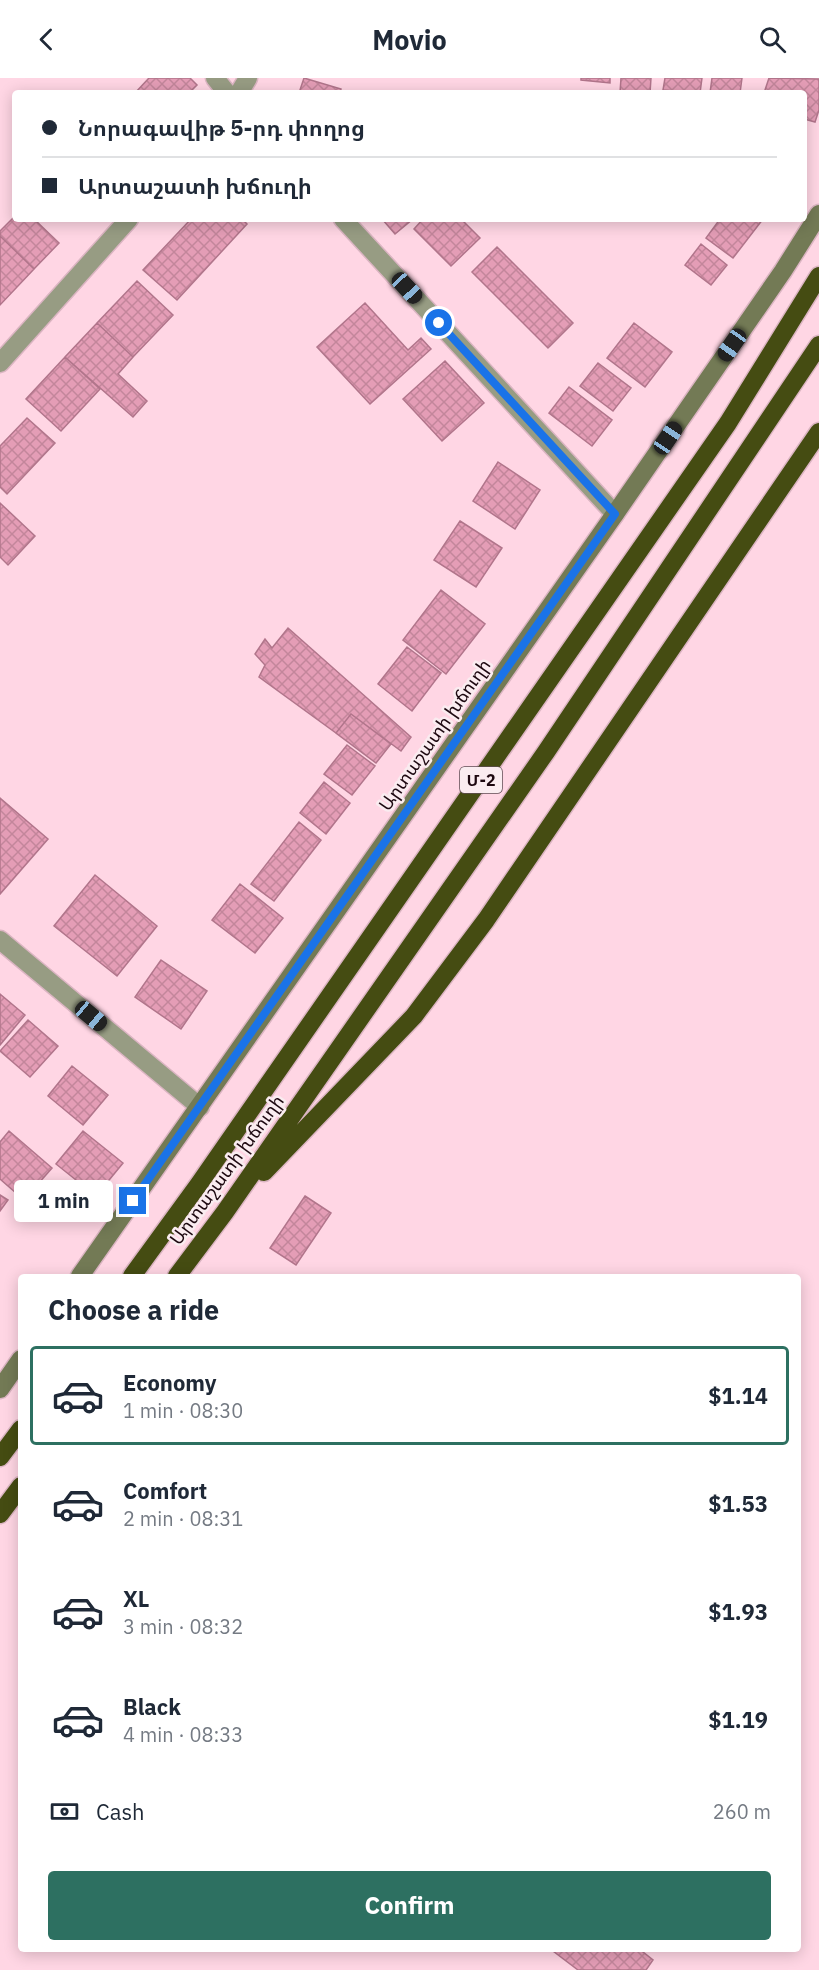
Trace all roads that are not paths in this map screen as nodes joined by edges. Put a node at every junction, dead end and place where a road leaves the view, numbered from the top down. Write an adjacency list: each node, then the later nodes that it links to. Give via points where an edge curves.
1 (214, 78): 2 (street)
2 (224, 90)
3 (819, 214): 10 (street, Արտաշատի խճուղի)
4 (126, 222): 8 (street)
5 (346, 222): 10 (street)
6 (819, 276): 15 (highway, Արտաշատի խճուղի / Մ-2, via 721,433)
7 (819, 345): 13 (highway, Արտաշատի խճուղի / Մ-2, via 546,752)
8 (0, 363)
9 (819, 432): 13 (highway, via 500,900 414,1016)
10 (615, 514): 12 (street, Արտաշատի խճուղի)
11 (0, 940): 12 (street)
12 (200, 1107): 14 (street, Արտաշատի խճուղի)
13 (225, 1212): 16 (highway, Արտաշատի խճուղի / Մ-2)
14 (81, 1274)
15 (133, 1274)
16 (178, 1274)
17 (18, 1363): 18 (street)
18 (0, 1389)
19 (18, 1433): 20 (highway)
20 (0, 1457)
21 (18, 1490): 22 (highway)
22 (0, 1514)

